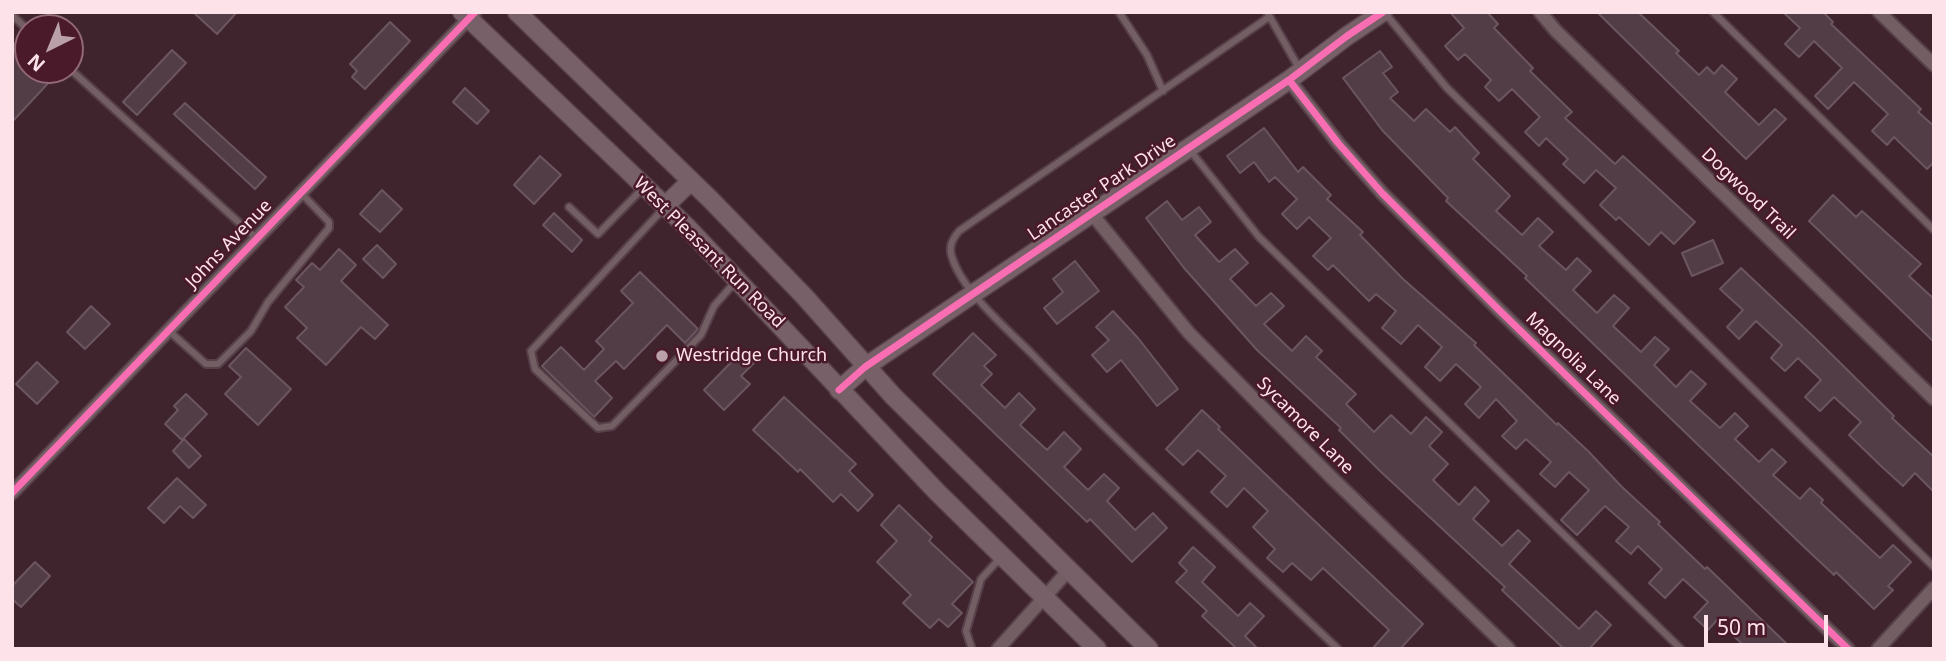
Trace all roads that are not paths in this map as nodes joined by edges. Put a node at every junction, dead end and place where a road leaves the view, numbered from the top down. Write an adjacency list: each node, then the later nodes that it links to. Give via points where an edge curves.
1 (517, 12): 14 (main road, West Pleasant Run Road)
2 (1119, 12): 12 (lane, via 1147,55)
3 (1383, 12): 10 (main road, Lancaster Park Drive); 30 (lane, via 1447,88)
4 (1540, 12): 27 (street, Dogwood Trail)
5 (1713, 12): 20 (lane)
6 (1879, 12): 9 (street)
7 (469, 14): 15 (main road, West Pleasant Run Road); 16 (street, Johns Avenue)
8 (1268, 14): 10 (lane); 12 (lane)
9 (1934, 65)
10 (1295, 76): 13 (main road, Lancaster Park Drive); 41 (street, Magnolia Lane, via 1338,143 1382,193)
11 (84, 82): 21 (lane)
12 (1163, 91): 23 (lane, via 959,231 950,248 953,262)
13 (1189, 148): 19 (main road, Lancaster Park Drive); 40 (lane, via 1258,237)
14 (691, 181): 17 (main road); 25 (main road, West Pleasant Run Road)
15 (644, 186): 17 (main road, West Pleasant Run Road); 18 (lane, via 598,234)
16 (300, 192): 21 (street, Johns Avenue); 24 (lane, via 329,222 328,232 268,302 251,331 219,364 206,364)
17 (665, 206): 22 (main road, West Pleasant Run Road); 22 (lane, via 531,351 535,369 598,428 612,426 701,335 714,306)
18 (569, 207)
19 (1092, 214): 23 (main road, Lancaster Park Drive); 39 (street, Sycamore Lane, via 1189,333)
20 (1934, 230)
21 (256, 238): 24 (street, Johns Avenue)
22 (738, 279): 26 (main road, West Pleasant Run Road)
23 (973, 293): 25 (main road, Lancaster Park Drive); 38 (lane, via 1060,383)
24 (168, 330): 28 (street, Johns Avenue)
25 (866, 367): 26 (main road, Lancaster Park Drive); 31 (main road, West Pleasant Run Road)
26 (839, 390): 29 (main road, West Pleasant Run Road)
27 (1934, 399)
28 (12, 493)
29 (1002, 556): 33 (main road, West Pleasant Run Road); 34 (lane, via 981,579 966,631)
30 (1934, 567)
31 (1068, 571): 33 (street); 37 (main road, West Pleasant Run Road)
32 (1934, 588): 42 (street)
33 (1045, 598): 35 (street); 36 (main road, West Pleasant Run Road)
34 (972, 649)
35 (999, 649)
36 (1097, 649)
37 (1149, 649)
38 (1338, 649)
39 (1510, 649)
40 (1681, 649)
41 (1848, 649)
42 (1878, 649)

